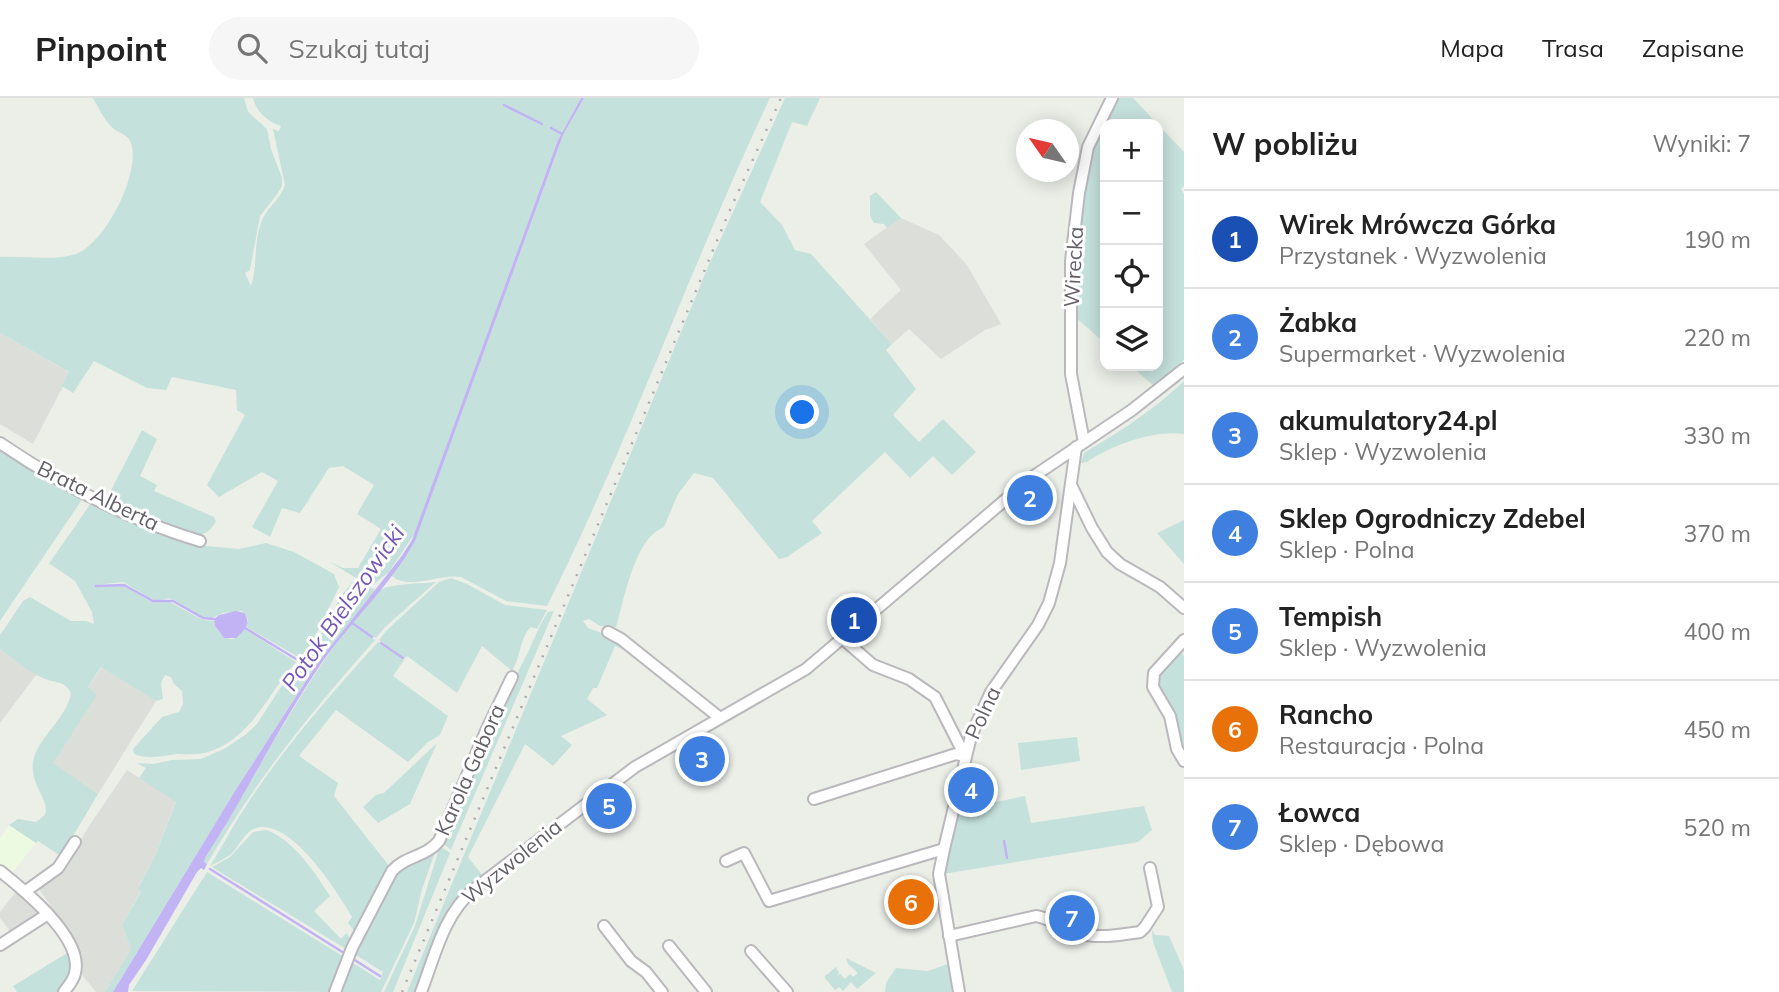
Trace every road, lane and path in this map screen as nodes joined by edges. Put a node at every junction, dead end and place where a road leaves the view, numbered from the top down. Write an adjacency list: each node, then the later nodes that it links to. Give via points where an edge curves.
1 (1112, 98): 4 (street, Wirecka, via 1088,148 1072,261 1071,374)
2 (1184, 369): 4 (street, Wyzwolenia, via 1132,411)
3 (0, 443): 6 (street, Brata Alberta, via 92,496)
4 (1080, 444): 5 (street, Polna); 9 (street, Wyzwolenia, via 1004,500)
5 (1072, 486): 7 (street, via 1107,552); 13 (street, Polna, via 1049,603 991,692)
6 (200, 541)
7 (1184, 608)
8 (608, 632): 12 (street)
9 (843, 639): 12 (street, Wyzwolenia, via 792,678); 13 (street, via 873,665 909,679 935,697)
10 (1184, 640): 14 (street, via 1152,680 1170,716)
11 (512, 677): 29 (street, Karola Gabora, via 439,841 430,851 396,866 389,875)
12 (720, 718): 30 (street, Wyzwolenia, via 635,767 463,899 448,920)
13 (965, 756): 15 (street, via 956,754); 17 (street, Polna)
14 (1184, 761)
15 (814, 799)
16 (75, 842): 21 (street, via 58,868)
17 (944, 849): 18 (street, via 769,901 744,853); 24 (street, Polna, via 939,874)
18 (726, 861)
19 (1150, 868): 24 (street, via 1158,906 1140,932 1094,936 1036,916)
20 (0, 871): 21 (street)
21 (26, 891): 22 (street)
22 (48, 914): 25 (street); 28 (street, via 76,962 75,974)
23 (604, 926): 31 (street)
24 (949, 936): 34 (street, Polna)
25 (0, 945)
26 (669, 946): 32 (street)
27 (751, 951): 33 (street)
28 (64, 992)
29 (335, 992)
30 (421, 992)
31 (662, 992)
32 (706, 992)
33 (787, 992)
34 (959, 992)

